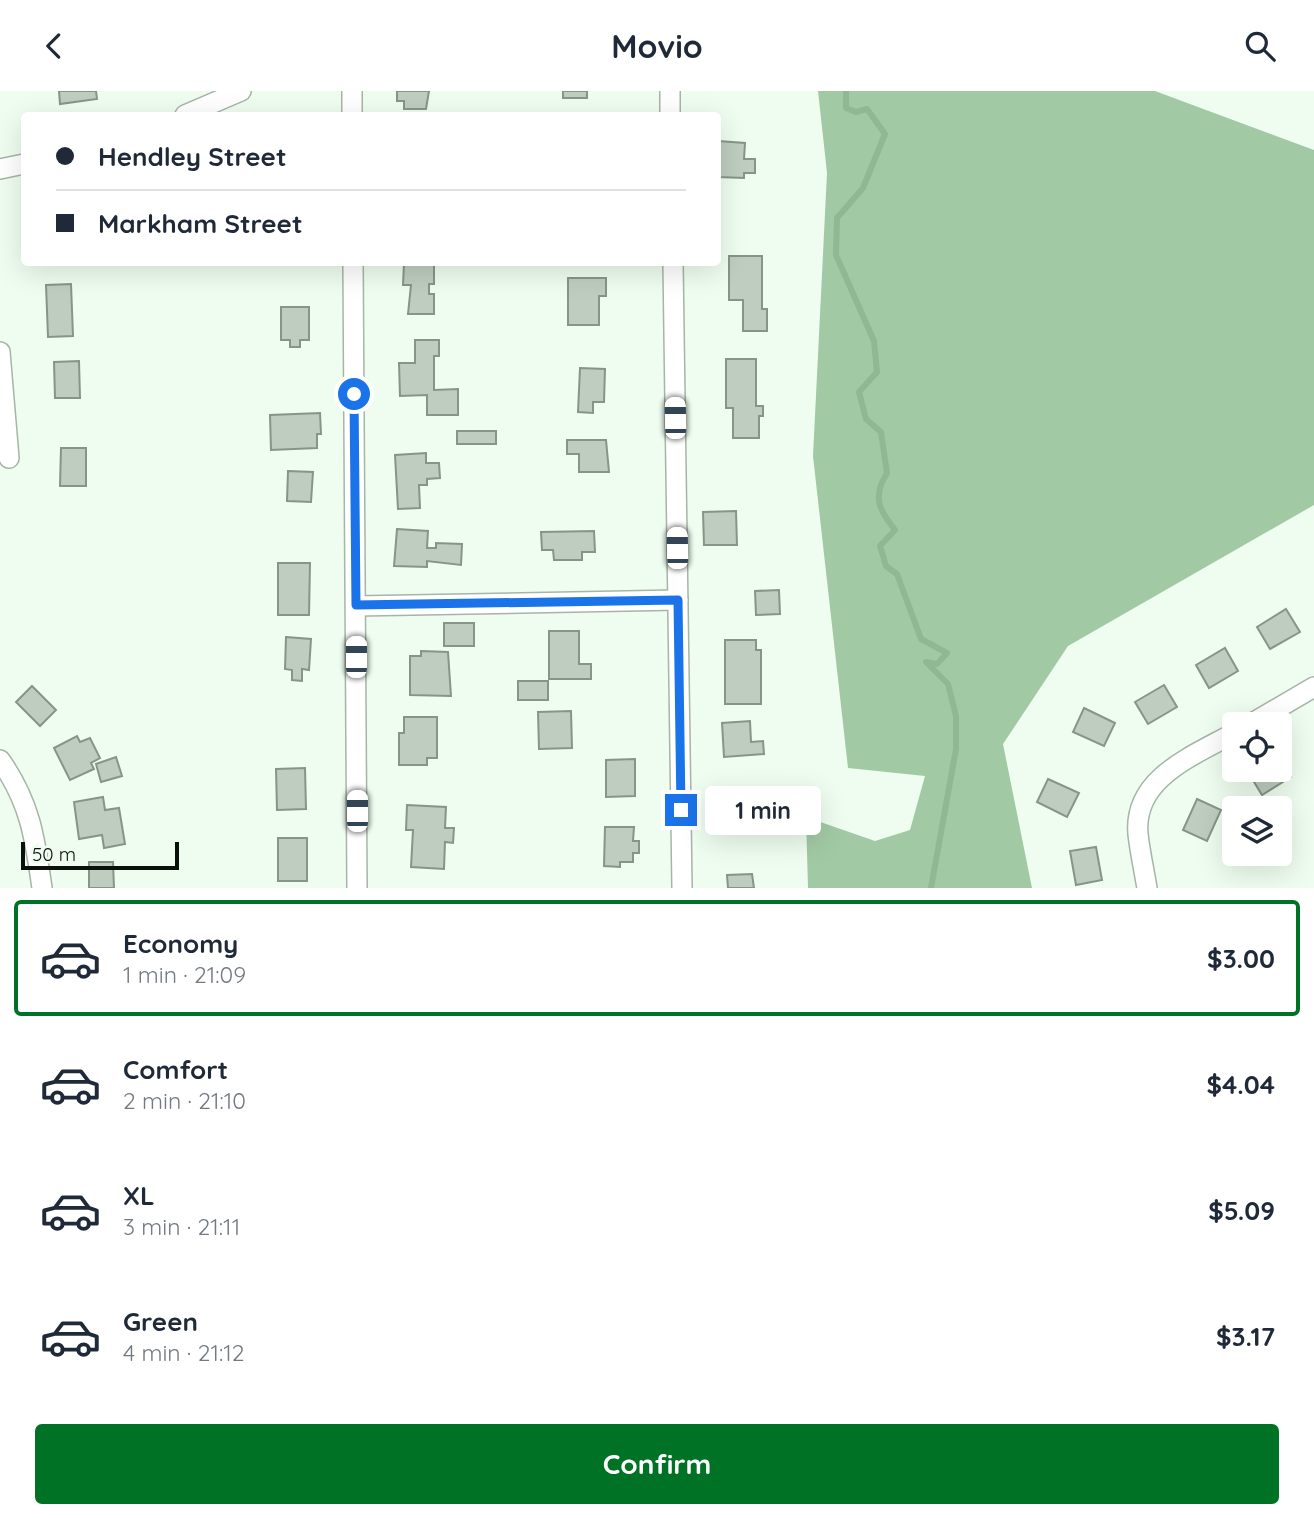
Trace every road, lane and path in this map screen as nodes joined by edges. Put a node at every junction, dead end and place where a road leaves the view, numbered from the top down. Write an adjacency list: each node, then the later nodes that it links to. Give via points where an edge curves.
1 (241, 91): 4 (street)
2 (352, 91): 5 (street)
3 (670, 91): 6 (street)
4 (192, 112)
5 (352, 112)
6 (670, 112)
7 (21, 165): 8 (street)
8 (0, 169)
9 (353, 266): 14 (street)
10 (673, 266): 13 (street)
11 (0, 352): 12 (street)
12 (9, 458)
13 (678, 600): 14 (street); 21 (street)
14 (356, 605): 20 (street)
15 (1314, 687): 16 (street)
16 (1271, 712)
17 (1222, 740): 22 (street, via 1167,772 1142,797 1138,831)
18 (0, 760): 19 (street, via 15,781 34,825)
19 (42, 888)
20 (357, 888)
21 (682, 888)
22 (1147, 888)

